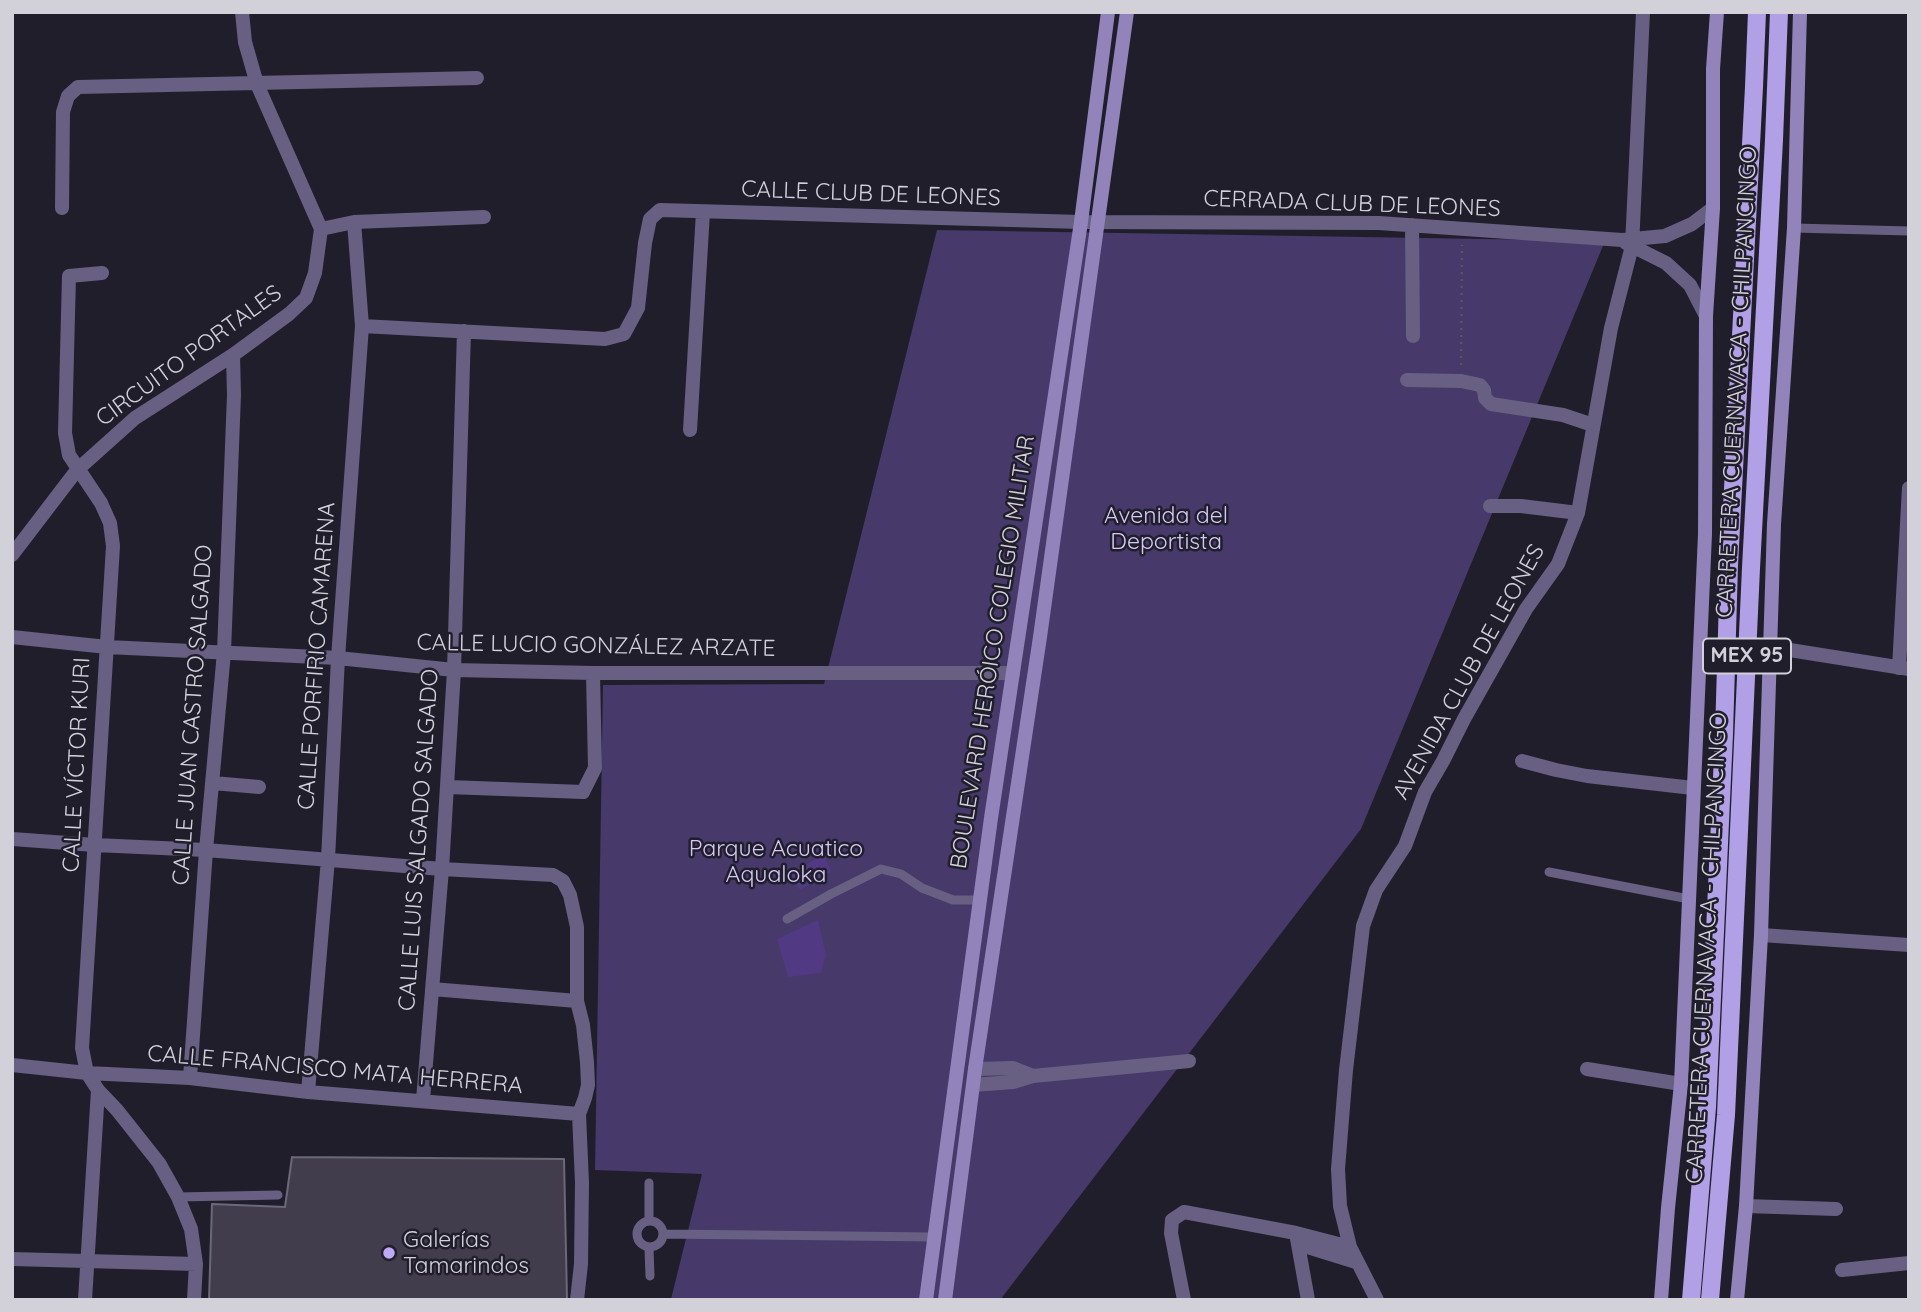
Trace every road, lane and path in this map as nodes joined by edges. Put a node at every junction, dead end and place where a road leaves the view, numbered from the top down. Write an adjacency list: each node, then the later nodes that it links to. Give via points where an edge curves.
1 (242, 12): 10 (street)
2 (1108, 12): 17 (main road, BOULEVARD HERÓICO COLEGIO MILITAR)
3 (1127, 12): 15 (main road, BOULEVARD HERÓICO COLEGIO MILITAR)
4 (1643, 12): 23 (street, AVENIDA CLUB DE LEONES)
5 (1717, 12): 12 (main road)
6 (1757, 12): 106 (main road, CARRETERA CUERNAVACA - CHILPANCINGO / MEX 95, via 1707,1107)
7 (1779, 12): 107 (main road, CARRETERA CUERNAVACA - CHILPANCINGO / MEX 95, via 1726,1115)
8 (1800, 12): 20 (main road)
9 (477, 78): 10 (street)
10 (257, 84): 11 (street, via 78,88 68,96 63,112); 21 (street)
11 (62, 208)
12 (1713, 208): 23 (street, CERRADA CLUB DE LEONES, via 1665,236); 25 (main road)
13 (703, 212): 17 (street, CALLE CLUB DE LEONES); 27 (street, CALLE CLUB DE LEONES, via 660,210 650,219 638,308 624,334 605,339); 33 (street)
14 (484, 217): 16 (street)
15 (1099, 221): 17 (street, CERRADA CLUB DE LEONES); 18 (street, CERRADA CLUB DE LEONES); 68 (main road, BOULEVARD HERÓICO COLEGIO MILITAR)
16 (354, 222): 21 (street); 26 (street, CALLE PORFIRIO CAMARENA)
17 (1081, 222): 47 (main road, BOULEVARD HERÓICO COLEGIO MILITAR)
18 (1412, 225): 19 (street, CERRADA CLUB DE LEONES); 28 (street)
19 (1463, 228): 23 (street, CERRADA CLUB DE LEONES); 31 (path)
20 (1794, 228): 22 (lane); 40 (main road, via 1774,524)
21 (321, 229): 29 (street, CIRCUITO PORTALES, via 306,298)
22 (1909, 231)
23 (1629, 242): 25 (street, CERRADA CLUB DE LEONES, via 1666,263 1690,285); 32 (street, AVENIDA CLUB DE LEONES)
24 (102, 274): 34 (street, CALLE VÍCTOR KURI, via 69,276 65,433)
25 (1706, 316): 52 (main road, via 1705,534)
26 (362, 326): 27 (street); 43 (street, CALLE PORFIRIO CAMARENA)
27 (464, 331): 45 (street, CALLE LUIS SALGADO SALGADO)
28 (1413, 335)
29 (233, 355): 34 (street, CIRCUITO PORTALES, via 135,418); 42 (street, CALLE JUAN CASTRO SALGADO)
30 (1407, 380): 31 (street)
31 (1461, 381): 32 (street, via 1480,385 1490,404 1563,415)
32 (1593, 425): 37 (street, AVENIDA CLUB DE LEONES)
33 (690, 430)
34 (77, 470): 38 (street, CIRCUITO PORTALES); 41 (street, CALLE VÍCTOR KURI, via 110,523 113,546)
35 (1909, 488): 44 (street)
36 (1490, 506): 37 (street)
37 (1578, 513): 88 (street, AVENIDA CLUB DE LEONES, via 1558,564 1526,609 1424,792 1405,846 1376,890 1363,926 1338,1169 1340,1206)
38 (12, 555)
39 (12, 637): 41 (street, CALLE LUCIO GONZÁLEZ ARZATE)
40 (1771, 646): 44 (street); 62 (main road)
41 (107, 647): 42 (street, CALLE LUCIO GONZÁLEZ ARZATE); 54 (street, CALLE VÍCTOR KURI)
42 (224, 652): 43 (street, CALLE LUCIO GONZÁLEZ ARZATE); 49 (street, CALLE JUAN CASTRO SALGADO)
43 (338, 658): 45 (street, CALLE LUCIO GONZÁLEZ ARZATE); 56 (street, CALLE PORFIRIO CAMARENA)
44 (1904, 668)
45 (454, 670): 46 (street, CALLE LUCIO GONZÁLEZ ARZATE); 51 (street, CALLE LUIS SALGADO SALGADO)
46 (593, 673): 47 (street, CALLE LUCIO GONZÁLEZ ARZATE); 51 (street, via 595,768 583,792)
47 (1013, 673): 60 (main road, BOULEVARD HERÓICO COLEGIO MILITAR)
48 (1522, 761): 52 (street, via 1587,776)
49 (213, 783): 50 (street); 55 (street, CALLE JUAN CASTRO SALGADO)
50 (259, 787)
51 (448, 788): 57 (street, CALLE LUIS SALGADO SALGADO)
52 (1693, 788): 59 (main road)
53 (12, 839): 54 (street)
54 (95, 845): 55 (street); 70 (street, CALLE VÍCTOR KURI, via 82,1048)
55 (206, 850): 56 (street); 72 (street, CALLE JUAN CASTRO SALGADO)
56 (328, 859): 57 (street); 76 (street, CALLE PORFIRIO CAMARENA)
57 (442, 869): 64 (street, CALLE LUIS SALGADO SALGADO); 65 (street, via 553,875 563,881 577,927)
58 (1549, 873): 59 (lane)
59 (1689, 899): 73 (main road)
60 (979, 900): 61 (lane, via 953,900 881,869); 86 (main road, BOULEVARD HERÓICO COLEGIO MILITAR)
61 (787, 919)
62 (1761, 935): 63 (street); 82 (main road)
63 (1909, 945)
64 (432, 989): 65 (street); 77 (street, CALLE LUIS SALGADO SALGADO)
65 (577, 1001): 78 (street, via 587,1062)
66 (1189, 1061): 71 (street)
67 (12, 1065): 70 (street, CALLE FRANCISCO MATA HERRERA)
68 (975, 1069): 71 (street, via 1013,1068); 74 (main road, BOULEVARD HERÓICO COLEGIO MILITAR)
69 (1587, 1069): 73 (street)
70 (87, 1073): 72 (street, CALLE FRANCISCO MATA HERRERA); 75 (street)
71 (1033, 1076): 74 (street)
72 (190, 1078): 76 (street, CALLE FRANCISCO MATA HERRERA)
73 (1681, 1084): 105 (main road)
74 (973, 1085): 101 (main road, BOULEVARD HERÓICO COLEGIO MILITAR)
75 (98, 1090): 81 (street, via 159,1163); 91 (street)
76 (307, 1092): 77 (street, CALLE FRANCISCO MATA HERRERA)
77 (423, 1100): 78 (street, CALLE FRANCISCO MATA HERRERA)
78 (579, 1114): 99 (street, via 582,1183)
79 (649, 1183): 84 (lane)
80 (278, 1195): 81 (lane)
81 (178, 1197): 94 (street, via 191,1229)
82 (1746, 1206): 83 (street); 108 (main road)
83 (1836, 1209)
84 (649, 1221): 85 (lane, via 659,1224); 89 (lane, via 639,1226 637,1237)
85 (664, 1234): 86 (lane); 89 (lane, via 660,1244)
86 (934, 1237): 100 (main road, BOULEVARD HERÓICO COLEGIO MILITAR)
87 (1297, 1239): 88 (street); 92 (street); 102 (street, via 1184,1212 1172,1220 1171,1233); 103 (street)
88 (1350, 1247): 92 (street, AVENIDA CLUB DE LEONES)
89 (649, 1248): 96 (lane)
90 (12, 1259): 91 (street)
91 (87, 1262): 94 (street); 97 (street)
92 (1356, 1262): 104 (street, AVENIDA CLUB DE LEONES)
93 (1909, 1263): 95 (street)
94 (196, 1264): 98 (street)
95 (1842, 1270)
96 (650, 1276)
97 (85, 1300)
98 (194, 1300)
99 (577, 1300)
100 (926, 1300)
101 (945, 1300)
102 (1184, 1300)
103 (1308, 1300)
104 (1377, 1300)
105 (1661, 1300)
106 (1691, 1300)
107 (1710, 1300)
108 (1737, 1300)

